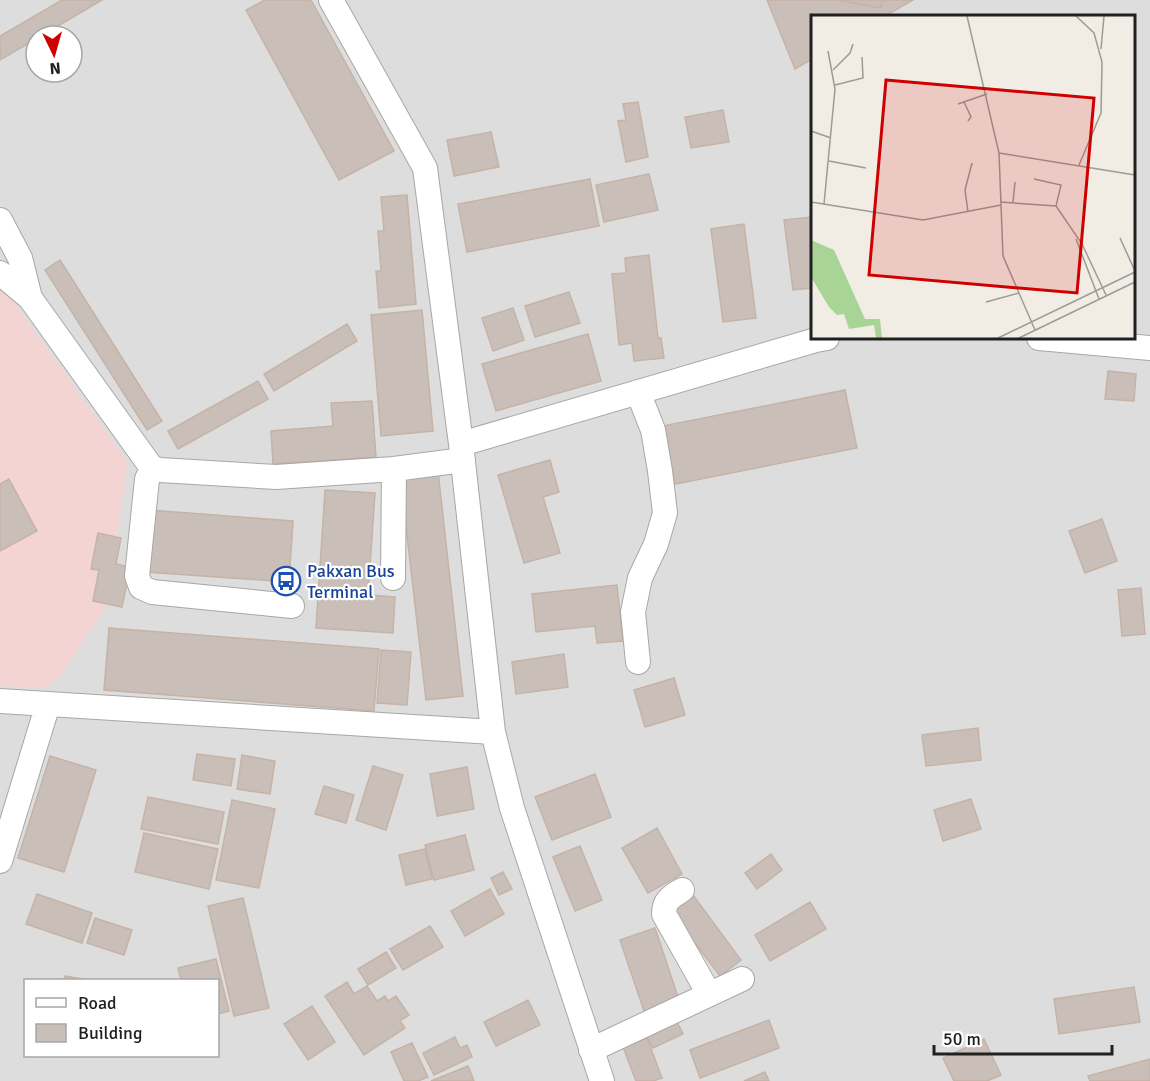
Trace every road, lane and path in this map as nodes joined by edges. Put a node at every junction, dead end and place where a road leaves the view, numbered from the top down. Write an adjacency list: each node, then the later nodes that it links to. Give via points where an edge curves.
1 (332, 0): 9 (street, via 425,168)
2 (0, 220): 4 (street, via 20,258)
3 (0, 273): 4 (street)
4 (30, 298): 10 (street)
5 (816, 339): 8 (street)
6 (1050, 339): 7 (street)
7 (1150, 348)
8 (638, 392): 9 (street); 14 (street, via 653,430 664,513 656,544 640,578 633,612)
9 (462, 452): 11 (street); 17 (street)
10 (153, 468): 11 (street, via 276,477); 13 (street, via 147,479 137,576 141,587 152,592)
11 (394, 469): 12 (street)
12 (393, 578)
13 (292, 606)
14 (639, 662)
15 (0, 701): 16 (street)
16 (48, 704): 17 (street); 18 (street)
17 (493, 732): 22 (street, via 512,808)
18 (0, 861)
19 (682, 890): 21 (street, via 668,899 664,914)
20 (742, 979): 21 (street)
21 (709, 994): 22 (street)
22 (591, 1050): 23 (street)
23 (602, 1081)

